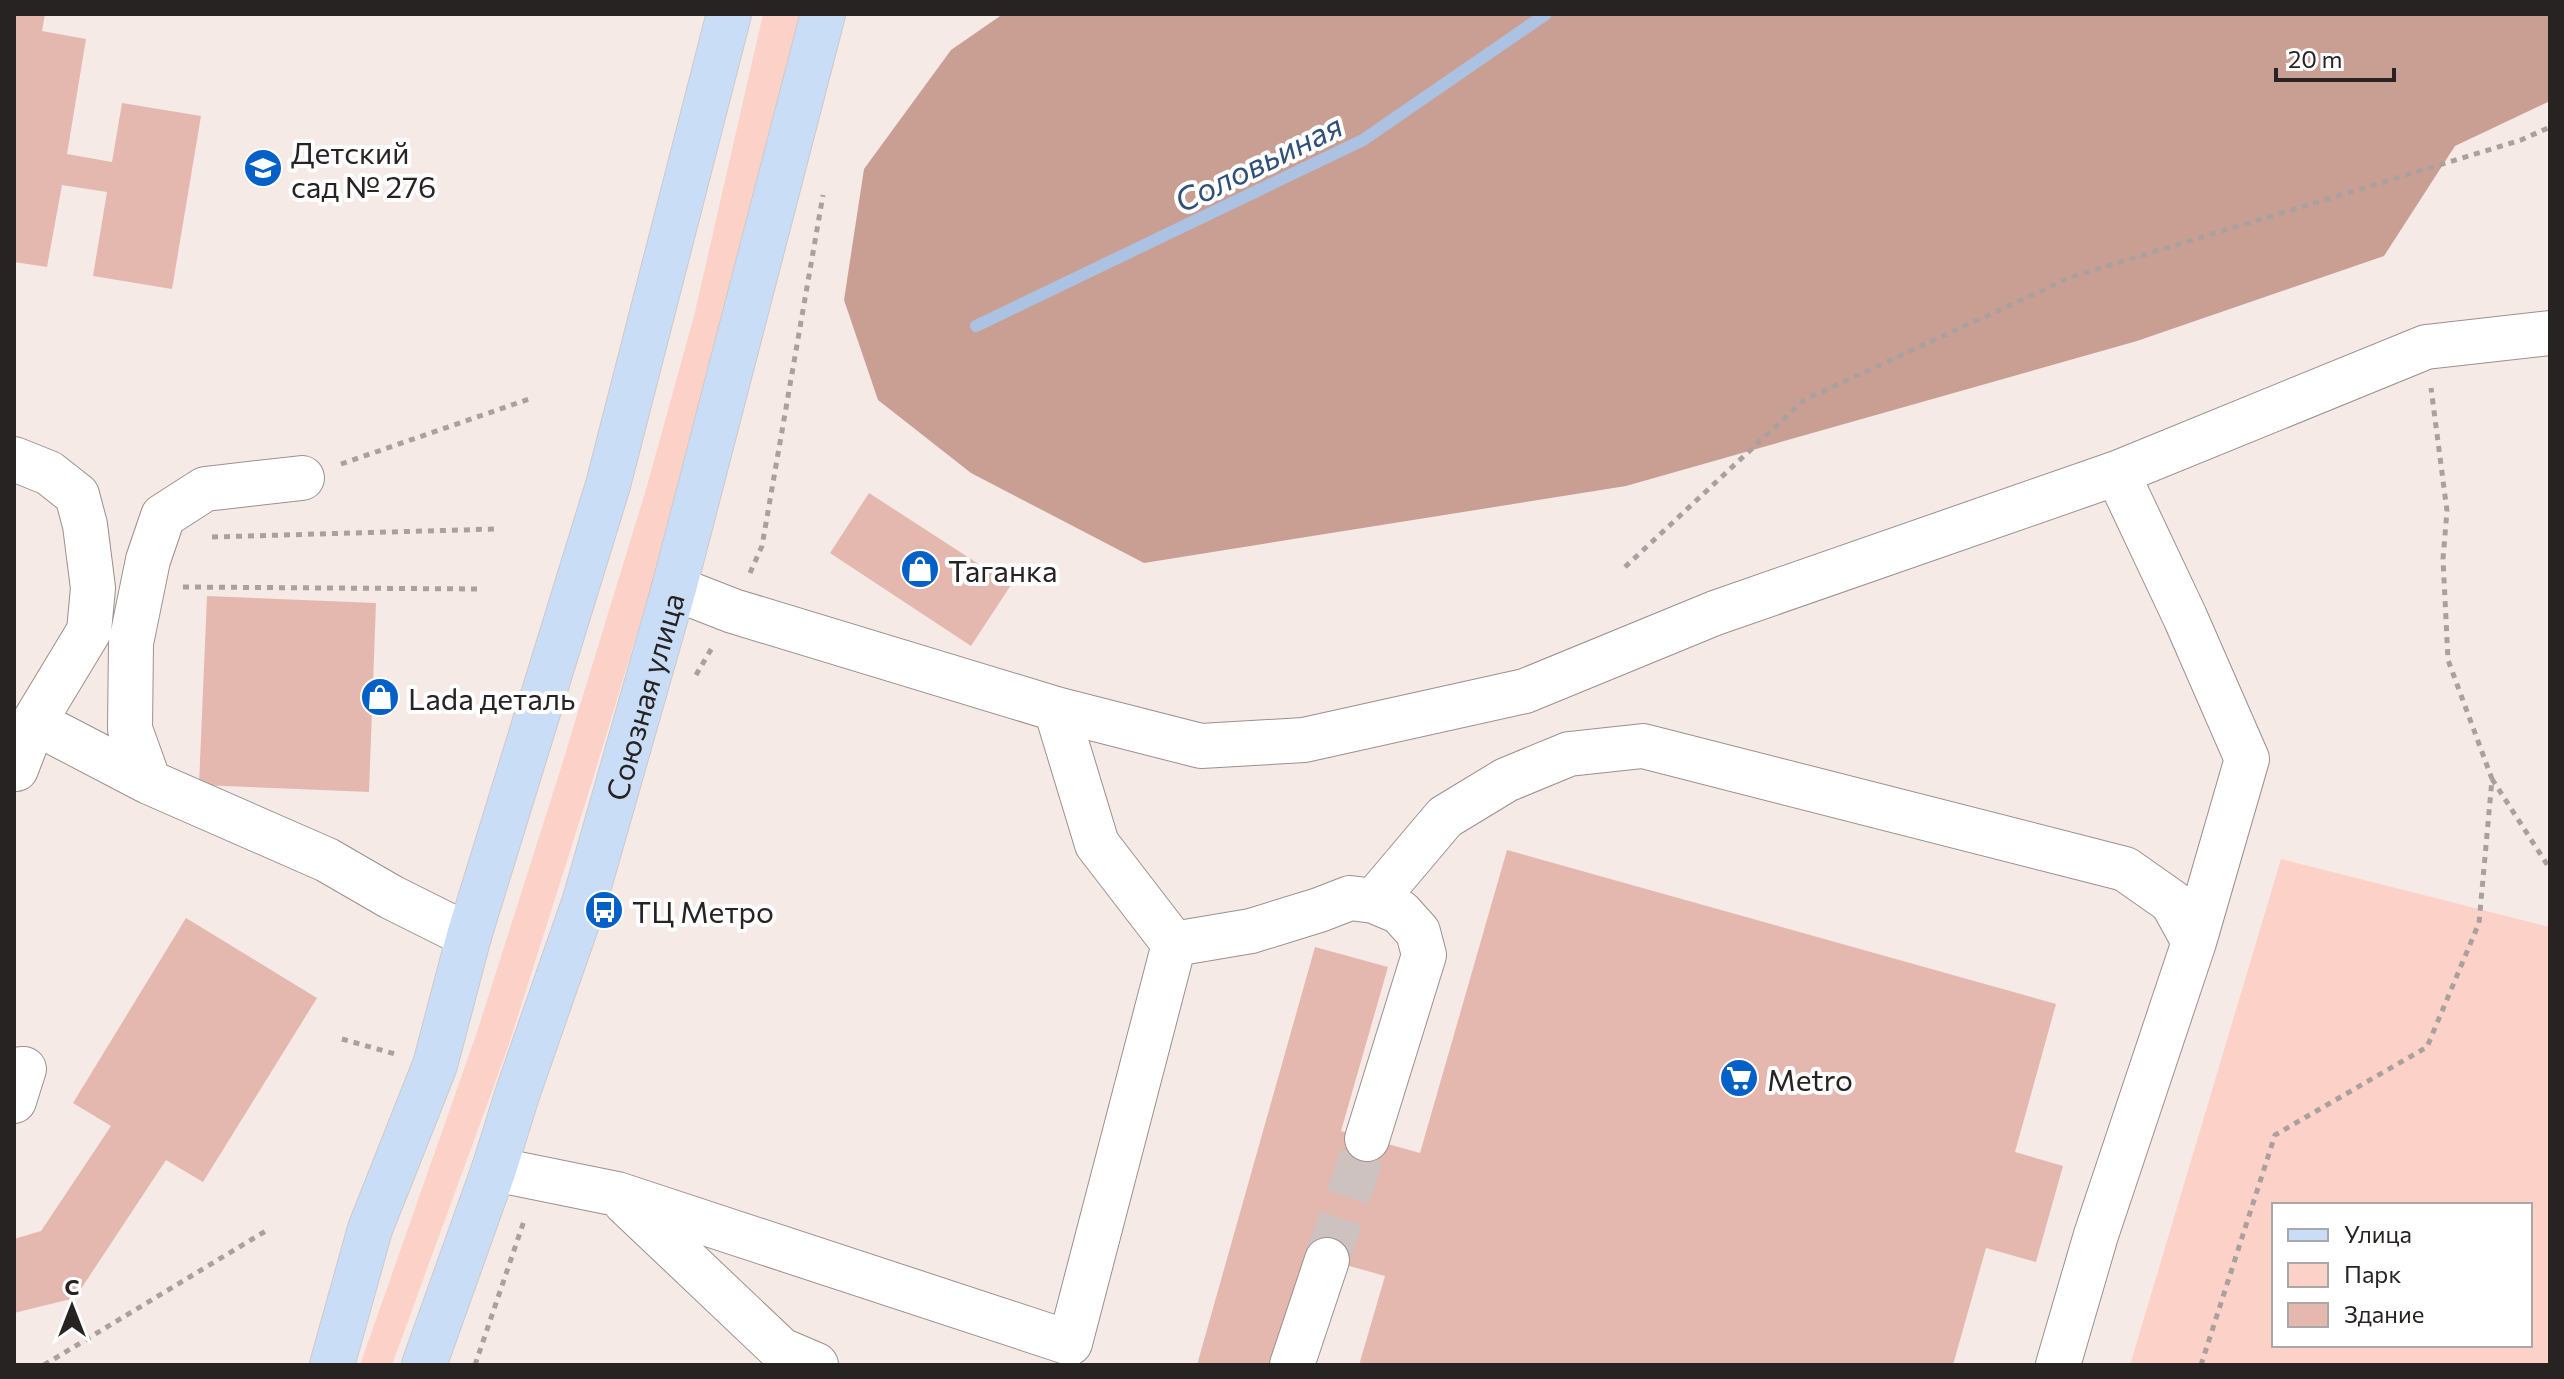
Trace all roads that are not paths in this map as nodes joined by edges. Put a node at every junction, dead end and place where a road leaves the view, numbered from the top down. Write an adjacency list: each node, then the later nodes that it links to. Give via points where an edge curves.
1 (729, 14): 13 (main road, via 608,485)
2 (823, 14): 7 (main road, Союзная улица)
3 (2550, 333): 5 (lane, via 2426,347)
4 (14, 459): 9 (lane, via 49,473 77,495 93,588 89,631)
5 (2117, 473): 8 (lane, via 1715,613 1525,691 1304,740 1201,746); 14 (lane, via 2247,759)
6 (302, 478): 11 (lane, via 205,489 163,516 131,643 130,729)
7 (674, 588): 8 (lane, via 733,611); 19 (main road, Союзная улица, via 585,900)
8 (1056, 709): 15 (lane, via 1097,844)
9 (34, 722): 10 (lane); 11 (lane)
10 (16, 769)
11 (149, 782): 13 (lane, via 327,860)
12 (1374, 901): 14 (lane, via 1445,817 1506,780 1569,754 1643,746 2125,869 2172,902); 15 (lane, via 1350,898 1251,931); 18 (lane, via 1400,912 1418,932 1424,955)
13 (469, 936): 22 (main road, via 435,1065 370,1229)
14 (2194, 942): 26 (lane)
15 (1174, 944): 20 (lane, via 1070,1343)
16 (14, 1070): 17 (lane, via 24,1069)
17 (14, 1101)
18 (1367, 1139)
19 (494, 1169): 20 (lane); 23 (main road, Союзная улица)
20 (617, 1194): 24 (lane, via 781,1350)
21 (1327, 1260): 25 (lane)
22 (332, 1365)
23 (424, 1365)
24 (816, 1365)
25 (1292, 1365)
26 (2058, 1365)

